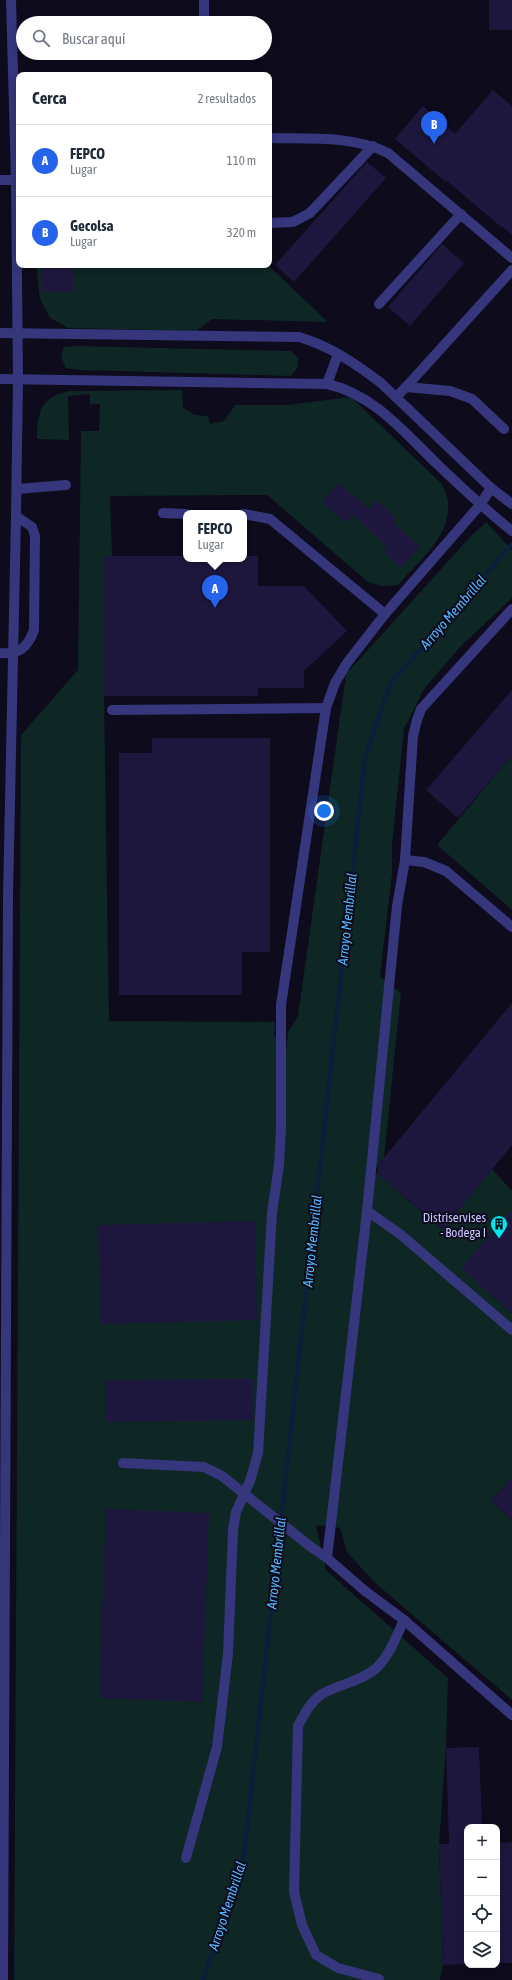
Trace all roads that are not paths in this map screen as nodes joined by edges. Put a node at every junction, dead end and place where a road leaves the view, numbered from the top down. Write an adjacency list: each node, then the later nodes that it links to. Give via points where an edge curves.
1 (11, 0): 7 (street)
2 (204, 0): 3 (street)
3 (204, 16)
4 (272, 138): 5 (street, via 353,140)
5 (373, 146): 8 (street, via 388,153); 9 (street, via 310,213 292,222)
6 (0, 180): 7 (street)
7 (16, 180)
8 (461, 214): 10 (street); 13 (street)
9 (272, 223)
10 (512, 258)
11 (17, 268): 15 (street)
12 (512, 270): 20 (street)
13 (379, 304)
14 (0, 333): 15 (street)
15 (18, 334): 16 (street, via 299,337 318,342); 18 (street)
16 (338, 354): 19 (street); 21 (street, via 362,369)
17 (0, 380): 18 (street)
18 (18, 380): 19 (street); 25 (street)
19 (327, 384): 27 (street, via 359,395 378,408)
20 (406, 388): 21 (street); 22 (street, via 450,391 472,399)
21 (396, 397): 24 (street)
22 (504, 430)
23 (66, 485): 25 (street)
24 (491, 488): 26 (street); 27 (street)
25 (17, 489): 31 (street)
26 (511, 504)
27 (480, 505): 32 (street); 34 (street)
28 (163, 514): 29 (street)
29 (183, 514)
30 (247, 515): 34 (street, via 270,519)
31 (16, 516): 36 (street); 36 (street, via 32,527 35,536 34,630 30,642)
32 (512, 531)
33 (512, 609): 39 (street, via 421,709 416,720)
34 (385, 614): 37 (street, via 347,663 335,683)
35 (0, 653): 36 (street)
36 (12, 654): 42 (street)
37 (326, 708): 38 (street); 45 (street, via 281,1005 281,1129 272,1213 258,1453)
38 (112, 710)
39 (405, 860): 40 (street, via 424,862 446,871); 41 (street, via 397,906)
40 (512, 927)
41 (367, 1211): 43 (street, via 400,1234); 46 (street)
42 (3, 1267): 51 (street)
43 (512, 1330)
44 (123, 1464): 45 (street, via 204,1467 222,1476)
45 (245, 1493): 46 (street, via 311,1548); 49 (street, via 236,1512 232,1530 228,1654 217,1747)
46 (327, 1558): 47 (street)
47 (404, 1620): 48 (street); 50 (street, via 385,1659 374,1670 321,1695 308,1708 298,1726 294,1892 302,1926 316,1955 338,1968)
48 (512, 1715)
49 (186, 1858)
50 (379, 1978)
51 (4, 1980)

